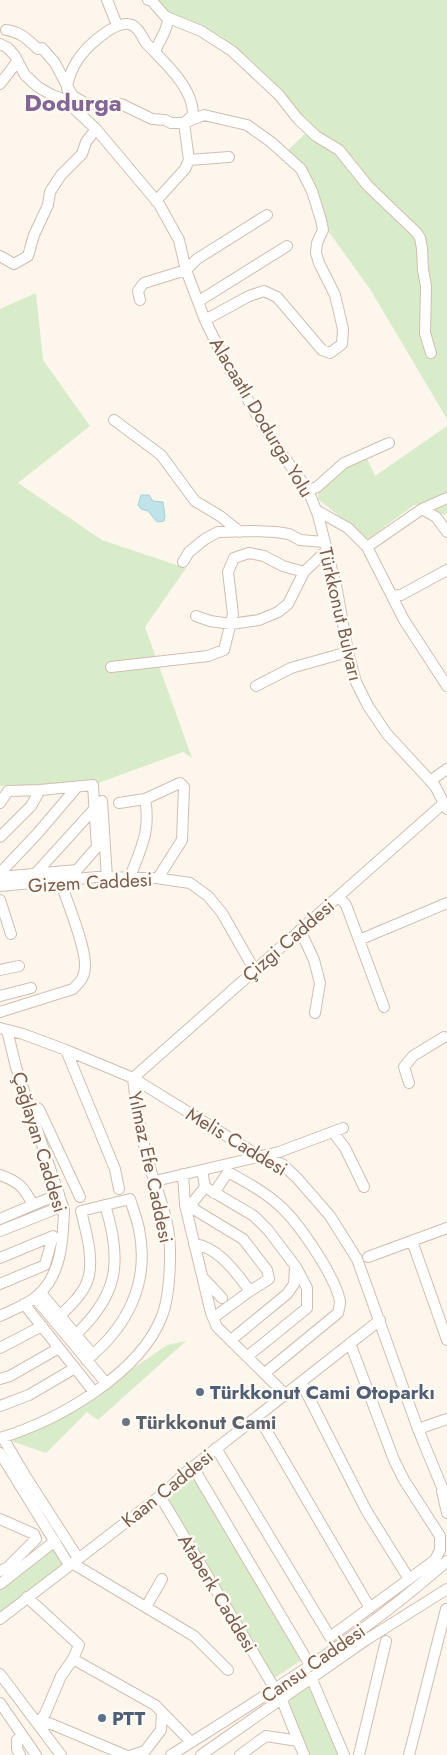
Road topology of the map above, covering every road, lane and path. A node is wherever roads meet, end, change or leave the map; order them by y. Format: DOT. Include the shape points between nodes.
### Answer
graph roads {
  1 [pos="107,0"];
  2 [pos="150,0"];
  3 [pos="169,18"];
  4 [pos="117,25"];
  5 [pos="3,27"];
  6 [pos="1,44"];
  7 [pos="155,51"];
  8 [pos="17,62"];
  9 [pos="0,84"];
  10 [pos="67,86"];
  11 [pos="65,100"];
  12 [pos="184,123"];
  13 [pos="96,129"];
  14 [pos="229,157"];
  15 [pos="189,160"];
  16 [pos="156,201"];
  17 [pos="266,216"];
  18 [pos="287,246"];
  19 [pos="0,256"];
  20 [pos="186,270"];
  21 [pos="140,300"];
  22 [pos="199,301"];
  23 [pos="205,320"];
  24 [pos="431,353"];
  25 [pos="114,420"];
  26 [pos="389,443"];
  27 [pos="308,490"];
  28 [pos="447,498"];
  29 [pos="422,509"];
  30 [pos="316,510"];
  31 [pos="240,532"];
  32 [pos="447,532"];
  33 [pos="325,547"];
  34 [pos="367,547"];
  35 [pos="183,562"];
  36 [pos="447,570"];
  37 [pos="304,572"];
  38 [pos="392,596"];
  39 [pos="196,616"];
  40 [pos="231,624"];
  41 [pos="348,652"];
  42 [pos="447,664"];
  43 [pos="111,667"];
  44 [pos="438,671"];
  45 [pos="256,686"];
  46 [pos="447,686"];
  47 [pos="447,769"];
  48 [pos="430,781"];
  49 [pos="77,787"];
  50 [pos="4,790"];
  51 [pos="40,790"];
  52 [pos="145,799"];
  53 [pos="0,803"];
  54 [pos="119,803"];
  55 [pos="99,805"];
  56 [pos="445,806"];
  57 [pos="0,837"];
  58 [pos="36,874"];
  59 [pos="0,875"];
  60 [pos="106,878"];
  61 [pos="130,878"];
  62 [pos="158,878"];
  63 [pos="60,881"];
  64 [pos="0,886"];
  65 [pos="339,897"];
  66 [pos="0,900"];
  67 [pos="447,903"];
  68 [pos="300,930"];
  69 [pos="11,934"];
  70 [pos="359,940"];
  71 [pos="19,966"];
  72 [pos="254,969"];
  73 [pos="0,970"];
  74 [pos="31,988"];
  75 [pos="0,996"];
  76 [pos="384,1007"];
  77 [pos="0,1012"];
  78 [pos="315,1012"];
  79 [pos="4,1029"];
  80 [pos="446,1038"];
  81 [pos="66,1050"];
  82 [pos="133,1078"];
  83 [pos="409,1084"];
  84 [pos="30,1106"];
  85 [pos="259,1156"];
  86 [pos="183,1174"];
  87 [pos="0,1175"];
  88 [pos="155,1182"];
  89 [pos="206,1182"];
  90 [pos="364,1187"];
  91 [pos="119,1189"];
  92 [pos="60,1194"];
  93 [pos="80,1197"];
  94 [pos="33,1205"];
  95 [pos="105,1205"];
  96 [pos="63,1206"];
  97 [pos="0,1219"];
  98 [pos="447,1228"];
  99 [pos="0,1232"];
  100 [pos="412,1241"];
  101 [pos="194,1244"];
  102 [pos="368,1257"];
  103 [pos="0,1258"];
  104 [pos="296,1267"];
  105 [pos="203,1278"];
  106 [pos="0,1284"];
  107 [pos="250,1291"];
  108 [pos="38,1295"];
  109 [pos="222,1298"];
  110 [pos="24,1304"];
  111 [pos="0,1316"];
  112 [pos="57,1318"];
  113 [pos="213,1318"];
  114 [pos="380,1320"];
  115 [pos="42,1326"];
  116 [pos="73,1338"];
  117 [pos="230,1340"];
  118 [pos="447,1340"];
  119 [pos="350,1343"];
  120 [pos="0,1348"];
  121 [pos="59,1348"];
  122 [pos="248,1356"];
  123 [pos="90,1357"];
  124 [pos="74,1368"];
  125 [pos="265,1373"];
  126 [pos="0,1379"];
  127 [pos="301,1382"];
  128 [pos="106,1383"];
  129 [pos="94,1392"];
  130 [pos="285,1394"];
  131 [pos="0,1406"];
  132 [pos="258,1416"];
  133 [pos="447,1419"];
  134 [pos="418,1429"];
  135 [pos="1,1438"];
  136 [pos="216,1448"];
  137 [pos="0,1453"];
  138 [pos="193,1467"];
  139 [pos="441,1485"];
  140 [pos="160,1496"];
  141 [pos="447,1496"];
  142 [pos="447,1513"];
  143 [pos="0,1519"];
  144 [pos="55,1541"];
  145 [pos="447,1561"];
  146 [pos="73,1562"];
  147 [pos="0,1571"];
  148 [pos="162,1579"];
  149 [pos="409,1579"];
  150 [pos="0,1584"];
  151 [pos="447,1589"];
  152 [pos="28,1597"];
  153 [pos="146,1607"];
  154 [pos="370,1608"];
  155 [pos="446,1609"];
  156 [pos="0,1619"];
  157 [pos="386,1641"];
  158 [pos="74,1659"];
  159 [pos="310,1665"];
  160 [pos="228,1670"];
  161 [pos="0,1674"];
  162 [pos="311,1677"];
  163 [pos="278,1694"];
  164 [pos="0,1703"];
  165 [pos="162,1712"];
  166 [pos="39,1725"];
  167 [pos="22,1736"];
  168 [pos="298,1741"];
  169 [pos="192,1742"];
  170 [pos="20,1755"];
  171 [pos="36,1755"];
  172 [pos="61,1755"];
  173 [pos="125,1755"];
  174 [pos="132,1755"];
  175 [pos="171,1755"];
  176 [pos="201,1755"];
  177 [pos="240,1755"];
  178 [pos="304,1755"];
  179 [pos="344,1755"];
  180 [pos="359,1755"];
  181 [pos="409,1755"];
  1 -- 4 [label="street"];
  2 -- 3 [label="street"];
  3 -- 7 [label="street"];
  3 -- 24 [label="street" via="201,31 232,51 316,136 339,150 368,186 417,233 426,286 425,333"];
  4 -- 7 [label="street" via="134,26"];
  4 -- 10 [label="street" via="78,59"];
  5 -- 6 [label="street" via="5,38"];
  5 -- 10 [label="street" via="20,33 38,49 42,48 55,63"];
  6 -- 8 [label="street, Alacaatlı Dodurga Yolu"];
  7 -- 12 [label="street" via="176,73 193,106 193,115"];
  8 -- 9 [label="street"];
  8 -- 11 [label="street, Alacaatlı Dodurga Yolu" via="38,87"];
  10 -- 11 [label="street"];
  10 -- 12 [label="street" via="85,103 121,104 152,119"];
  11 -- 13 [label="street, Alacaatlı Dodurga Yolu"];
  12 -- 15 [label="street"];
  12 -- 23 [label="street" via="204,115 247,126 272,142 301,169 321,220 323,230 316,253 335,295 343,329 342,344 330,353 322,350 277,297 264,291"];
  13 -- 16 [label="street, Alacaatlı Dodurga Yolu"];
  13 -- 19 [label="street" via="82,154 61,175 50,192 28,256 14,264"];
  14 -- 15 [label="street"];
  15 -- 16 [label="street" via="185,169"];
  16 -- 20 [label="street, Alacaatlı Dodurga Yolu" via="179,240"];
  17 -- 20 [label="street" via="197,259"];
  18 -- 22 [label="street"];
  20 -- 21 [label="street" via="144,283 138,291"];
  20 -- 22 [label="street, Alacaatlı Dodurga Yolu"];
  22 -- 23 [label="street, Alacaatlı Dodurga Yolu"];
  23 -- 27 [label="street, Alacaatlı Dodurga Yolu" via="228,367 274,443"];
  25 -- 31 [label="street" via="161,455 195,501"];
  26 -- 27 [label="street" via="344,463 317,487"];
  27 -- 30 [label="street, Alacaatlı Dodurga Yolu"];
  28 -- 29 [label="street"];
  29 -- 32 [label="street" via="436,518"];
  29 -- 34 [label="street"];
  30 -- 33 [label="street, Türkkonut Bulvarı"];
  30 -- 34 [label="street" via="348,528"];
  31 -- 33 [label="street" via="289,534"];
  31 -- 35 [label="street" via="218,532 189,552"];
  33 -- 37 [label="street"];
  33 -- 41 [label="street, Türkkonut Bulvarı" via="337,590"];
  34 -- 38 [label="street"];
  36 -- 38 [label="street" via="401,595"];
  37 -- 40 [label="street" via="288,604 278,612 259,620"];
  37 -- 40 [label="street" via="282,566 264,556 249,554 234,558 228,572"];
  38 -- 44 [label="street"];
  39 -- 40 [label="street"];
  40 -- 43 [label="street" via="224,650 208,656"];
  41 -- 45 [label="street" via="291,668"];
  41 -- 48 [label="street, Türkkonut Bulvarı" via="356,682 368,706 387,734"];
  42 -- 44 [label="street"];
  44 -- 46 [label="street"];
  47 -- 48 [label="street"];
  48 -- 56 [label="street, Türkkonut Bulvarı"];
  49 -- 51 [label="street"];
  49 -- 55 [label="street" via="93,785"];
  49 -- 59 [label="street"];
  50 -- 51 [label="street"];
  50 -- 53 [label="street"];
  51 -- 57 [label="street" via="31,806"];
  52 -- 54 [label="street"];
  52 -- 61 [label="street" via="148,815 146,832"];
  52 -- 62 [label="street" via="180,783 184,787 182,840"];
  55 -- 58 [label="street"];
  55 -- 58 [label="street" via="97,847 77,870"];
  55 -- 60 [label="street"];
  56 -- 65 [label="street, Çizgi Caddesi"];
  58 -- 59 [label="street"];
  60 -- 61 [label="street, Gizem Caddesi"];
  60 -- 63 [label="street, Gizem Caddesi"];
  61 -- 62 [label="street, Gizem Caddesi"];
  62 -- 72 [label="street, Gizem Caddesi" via="190,883 208,896 222,913"];
  63 -- 64 [label="street, Gizem Caddesi"];
  63 -- 77 [label="street" via="83,950 85,966 82,980 73,989"];
  65 -- 68 [label="street, Çizgi Caddesi"];
  65 -- 70 [label="street" via="346,906"];
  66 -- 69 [label="street"];
  67 -- 70 [label="street"];
  68 -- 72 [label="street, Çizgi Caddesi"];
  68 -- 78 [label="street" via="314,960 320,983"];
  70 -- 76 [label="street"];
  71 -- 73 [label="street"];
  72 -- 82 [label="street, Çizgi Caddesi"];
  74 -- 75 [label="street"];
  79 -- 81 [label="street, Melis Caddesi"];
  79 -- 84 [label="street, Çağlayan Caddesi"];
  80 -- 83 [label="street" via="414,1056 404,1067"];
  81 -- 82 [label="street, Melis Caddesi"];
  81 -- 91 [label="street" via="115,1169"];
  82 -- 85 [label="street, Melis Caddesi"];
  82 -- 88 [label="street, Yılmaz Efe Caddesi" via="135,1100"];
  84 -- 92 [label="street, Çağlayan Caddesi"];
  84 -- 93 [label="street" via="40,1109"];
  85 -- 89 [label="street"];
  85 -- 90 [label="street" via="280,1152 338,1130"];
  85 -- 114 [label="street, Melis Caddesi" via="282,1164 330,1216 357,1259"];
  86 -- 88 [label="street"];
  86 -- 89 [label="street"];
  86 -- 101 [label="street" via="185,1205"];
  87 -- 94 [label="street" via="15,1180"];
  88 -- 128 [label="street, Yılmaz Efe Caddesi" via="169,1230 168,1286 162,1315 148,1342 128,1366"];
  89 -- 104 [label="street" via="254,1216"];
  89 -- 107 [label="street" via="192,1208 243,1239 267,1270 269,1279"];
  89 -- 125 [label="street" via="228,1172 282,1207 320,1259 340,1303 338,1312"];
  92 -- 94 [label="street"];
  92 -- 96 [label="street, Çağlayan Caddesi"];
  94 -- 97 [label="street"];
  95 -- 112 [label="street" via="81,1211 88,1239 88,1281"];
  95 -- 116 [label="street" via="113,1230 116,1256 113,1281 103,1304"];
  95 -- 123 [label="street" via="130,1199 139,1229 142,1259 130,1310 102,1348"];
  96 -- 99 [label="street"];
  96 -- 108 [label="street, Çağlayan Caddesi" via="60,1257 50,1283"];
  98 -- 100 [label="street"];
  100 -- 102 [label="street"];
  100 -- 118 [label="street"];
  101 -- 105 [label="street"];
  101 -- 107 [label="street" via="203,1245 223,1258"];
  103 -- 106 [label="street" via="53,1236 45,1265"];
  104 -- 117 [label="street" via="294,1284 286,1294"];
  104 -- 122 [label="street" via="307,1288 307,1308"];
  105 -- 109 [label="street"];
  105 -- 113 [label="street"];
  107 -- 113 [label="street"];
  108 -- 110 [label="street, Çağlayan Caddesi"];
  108 -- 112 [label="street"];
  110 -- 111 [label="street, Çağlayan Caddesi"];
  110 -- 115 [label="street"];
  112 -- 116 [label="street"];
  113 -- 117 [label="street"];
  114 -- 119 [label="street, Kaan Caddesi"];
  114 -- 134 [label="street, Melis Caddesi"];
  115 -- 120 [label="street"];
  115 -- 121 [label="street"];
  116 -- 123 [label="street"];
  117 -- 122 [label="street"];
  119 -- 127 [label="street, Kaan Caddesi"];
  119 -- 149 [label="street" via="394,1460 440,1536 440,1550 435,1560"];
  121 -- 124 [label="street"];
  121 -- 126 [label="street"];
  122 -- 125 [label="street"];
  123 -- 128 [label="street"];
  124 -- 129 [label="street"];
  124 -- 131 [label="street" via="29,1395"];
  125 -- 130 [label="street"];
  127 -- 130 [label="street, Kaan Caddesi"];
  127 -- 149 [label="street" via="366,1510"];
  128 -- 129 [label="street, Yılmaz Efe Caddesi"];
  129 -- 135 [label="street, Yılmaz Efe Caddesi" via="40,1424"];
  130 -- 132 [label="street, Kaan Caddesi"];
  132 -- 136 [label="street, Kaan Caddesi"];
  132 -- 154 [label="street"];
  133 -- 134 [label="street"];
  134 -- 139 [label="street, Melis Caddesi"];
  135 -- 146 [label="street"];
  136 -- 138 [label="street, Kaan Caddesi"];
  136 -- 154 [label="street" via="330,1637"];
  137 -- 144 [label="street"];
  138 -- 140 [label="street, Kaan Caddesi"];
  138 -- 159 [label="street"];
  139 -- 141 [label="street, Melis Caddesi"];
  139 -- 142 [label="street, Melis Caddesi"];
  140 -- 146 [label="street, Kaan Caddesi"];
  140 -- 163 [label="street, Ataberk Caddesi"];
  143 -- 147 [label="street" via="34,1534 36,1539"];
  144 -- 146 [label="street"];
  144 -- 150 [label="street"];
  145 -- 159 [label="street, Cansu Caddesi" via="367,1625"];
  146 -- 152 [label="street, Kaan Caddesi"];
  146 -- 153 [label="street"];
  148 -- 153 [label="street"];
  149 -- 154 [label="street"];
  151 -- 162 [label="street, Cansu Caddesi"];
  152 -- 156 [label="street, Kaan Caddesi"];
  152 -- 158 [label="street" via="79,1645"];
  153 -- 160 [label="street" via="194,1636"];
  155 -- 181 [label="street"];
  157 -- 180 [label="street"];
  158 -- 165 [label="street"];
  158 -- 166 [label="street" via="61,1676"];
  159 -- 163 [label="street, Cansu Caddesi"];
  161 -- 166 [label="street"];
  162 -- 163 [label="street, Cansu Caddesi"];
  162 -- 179 [label="street"];
  163 -- 168 [label="street, Ataberk Caddesi"];
  163 -- 169 [label="street, Cansu Caddesi"];
  163 -- 176 [label="street, Cansu Caddesi"];
  164 -- 167 [label="street"];
  165 -- 169 [label="street"];
  165 -- 174 [label="street" via="161,1730 145,1751"];
  166 -- 172 [label="street"];
  166 -- 173 [label="street" via="50,1723"];
  167 -- 170 [label="street" via="17,1740"];
  167 -- 171 [label="street"];
  168 -- 177 [label="street" via="266,1736"];
  168 -- 178 [label="street, Ataberk Caddesi"];
  169 -- 175 [label="street, Cansu Caddesi"];
}
